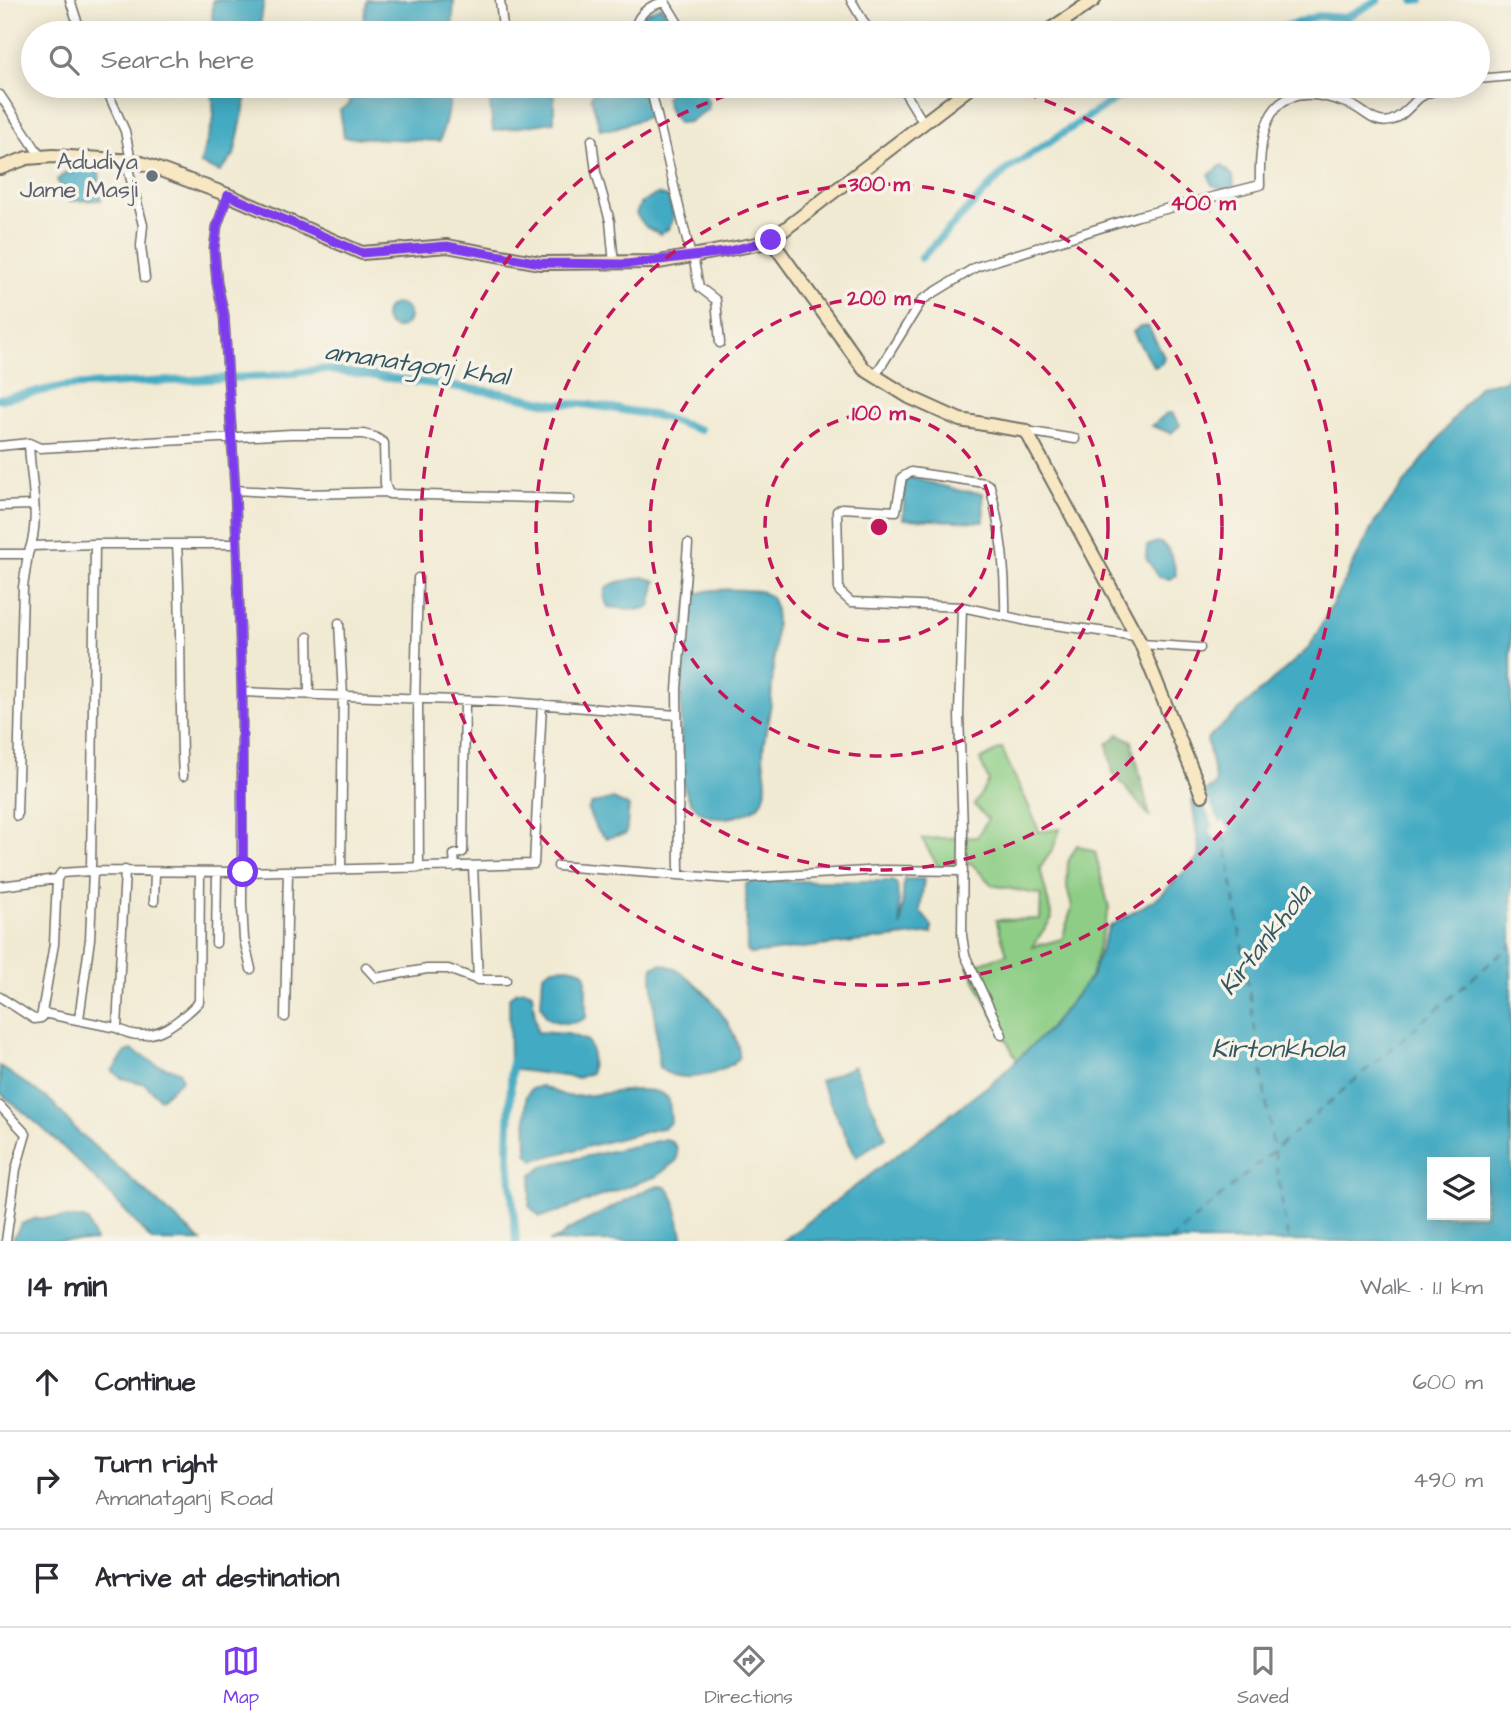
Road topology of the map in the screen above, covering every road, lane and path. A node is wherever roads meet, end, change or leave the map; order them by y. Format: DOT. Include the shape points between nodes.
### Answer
graph roads {
  1 [pos="70,0"];
  2 [pos="500,0"];
  3 [pos="851,0"];
  4 [pos="1094,0"];
  5 [pos="664,1"];
  6 [pos="77,21"];
  7 [pos="502,21"];
  8 [pos="636,21"];
  9 [pos="676,21"];
  10 [pos="863,21"];
  11 [pos="1063,21"];
  12 [pos="1511,76"];
  13 [pos="1490,78"];
  14 [pos="0,95"];
  15 [pos="110,98"];
  16 [pos="653,98"];
  17 [pos="908,98"];
  18 [pos="956,98"];
  19 [pos="1286,98"];
  20 [pos="1327,98"];
  21 [pos="1419,98"];
  22 [pos="923,122"];
  23 [pos="592,140"];
  24 [pos="41,157"];
  25 [pos="128,161"];
  26 [pos="0,169"];
  27 [pos="228,195"];
  28 [pos="771,240"];
  29 [pos="692,256"];
  30 [pos="614,264"];
  31 [pos="145,278"];
  32 [pos="720,343"];
  33 [pos="875,376"];
  34 [pos="1026,431"];
  35 [pos="230,439"];
  36 [pos="1074,439"];
  37 [pos="29,443"];
  38 [pos="0,446"];
  39 [pos="235,490"];
  40 [pos="387,492"];
  41 [pos="570,499"];
  42 [pos="34,505"];
  43 [pos="0,506"];
  44 [pos="95,544"];
  45 [pos="237,544"];
  46 [pos="688,544"];
  47 [pos="177,545"];
  48 [pos="30,550"];
  49 [pos="0,554"];
  50 [pos="418,578"];
  51 [pos="962,607"];
  52 [pos="1005,615"];
  53 [pos="339,623"];
  54 [pos="308,637"];
  55 [pos="1139,640"];
  56 [pos="1200,648"];
  57 [pos="242,692"];
  58 [pos="309,694"];
  59 [pos="343,696"];
  60 [pos="416,699"];
  61 [pos="465,702"];
  62 [pos="542,704"];
  63 [pos="677,715"];
  64 [pos="183,776"];
  65 [pos="1202,794"];
  66 [pos="17,816"];
  67 [pos="558,866"];
  68 [pos="454,867"];
  69 [pos="473,867"];
  70 [pos="419,868"];
  71 [pos="125,870"];
  72 [pos="341,870"];
  73 [pos="92,871"];
  74 [pos="288,871"];
  75 [pos="963,871"];
  76 [pos="155,872"];
  77 [pos="200,872"];
  78 [pos="217,872"];
  79 [pos="243,872"];
  80 [pos="679,873"];
  81 [pos="57,879"];
  82 [pos="0,886"];
  83 [pos="154,901"];
  84 [pos="216,943"];
  85 [pos="366,967"];
  86 [pos="251,969"];
  87 [pos="478,980"];
  88 [pos="506,980"];
  89 [pos="0,997"];
  90 [pos="43,1013"];
  91 [pos="285,1017"];
  92 [pos="79,1019"];
  93 [pos="117,1028"];
  94 [pos="1002,1035"];
  95 [pos="0,1105"];
  96 [pos="6,1241"];
  1 -- 6 [label="street"];
  2 -- 7 [label="street"];
  3 -- 10 [label="street"];
  4 -- 11 [label="main road"];
  5 -- 8 [label="street"];
  5 -- 9 [label="street"];
  12 -- 13 [label="street"];
  14 -- 24 [label="street"];
  15 -- 25 [label="street" via="125,131"];
  16 -- 29 [label="street"];
  17 -- 22 [label="street"];
  18 -- 22 [label="main road"];
  19 -- 33 [label="street" via="1271,113 1261,140 1261,185 1138,216 976,267 922,300"];
  20 -- 21 [label="street" via="1354,105 1373,119 1390,121"];
  22 -- 28 [label="main road"];
  23 -- 30 [label="street" via="610,221"];
  24 -- 25 [label="main road"];
  24 -- 26 [label="main road"];
  25 -- 27 [label="main road"];
  25 -- 31 [label="street" via="143,225"];
  27 -- 30 [label="main road" via="362,253 447,246 540,263"];
  27 -- 35 [label="street" via="214,249 228,361"];
  28 -- 29 [label="main road"];
  28 -- 33 [label="main road" via="855,360"];
  29 -- 30 [label="main road"];
  29 -- 32 [label="street" via="699,287 716,300"];
  33 -- 34 [label="main road" via="960,420"];
  34 -- 36 [label="street"];
  34 -- 55 [label="main road"];
  35 -- 37 [label="street" via="40,448"];
  35 -- 39 [label="street"];
  35 -- 40 [label="street" via="375,437 384,443"];
  37 -- 38 [label="street"];
  37 -- 42 [label="street"];
  39 -- 40 [label="street"];
  39 -- 45 [label="street"];
  40 -- 41 [label="street"];
  42 -- 43 [label="street"];
  42 -- 48 [label="street"];
  44 -- 47 [label="street"];
  44 -- 48 [label="street"];
  44 -- 73 [label="street"];
  45 -- 47 [label="street"];
  45 -- 57 [label="street"];
  46 -- 63 [label="street"];
  47 -- 64 [label="street"];
  48 -- 49 [label="street"];
  48 -- 66 [label="street" via="23,587"];
  50 -- 60 [label="street"];
  51 -- 52 [label="street"];
  51 -- 52 [label="street" via="843,598 839,591 838,512 842,508 896,511 902,477 911,472 990,486 1003,549"];
  51 -- 75 [label="street"];
  52 -- 55 [label="street"];
  53 -- 59 [label="street"];
  54 -- 58 [label="street"];
  55 -- 56 [label="street"];
  55 -- 65 [label="main road"];
  57 -- 58 [label="street"];
  57 -- 79 [label="street"];
  58 -- 59 [label="street"];
  59 -- 60 [label="street"];
  59 -- 72 [label="street"];
  60 -- 61 [label="street"];
  60 -- 70 [label="street"];
  61 -- 62 [label="street"];
  61 -- 68 [label="street" via="463,852 454,856"];
  62 -- 63 [label="street"];
  62 -- 69 [label="street" via="534,864"];
  63 -- 80 [label="street"];
  67 -- 80 [label="street"];
  68 -- 69 [label="street"];
  68 -- 70 [label="street"];
  69 -- 87 [label="street"];
  70 -- 72 [label="street"];
  71 -- 73 [label="street"];
  71 -- 76 [label="street"];
  71 -- 93 [label="street"];
  72 -- 74 [label="street"];
  73 -- 81 [label="street" via="61,873"];
  73 -- 92 [label="street" via="90,939"];
  74 -- 79 [label="street"];
  74 -- 91 [label="street"];
  75 -- 80 [label="street" via="883,870 731,879"];
  75 -- 94 [label="street" via="965,955"];
  76 -- 77 [label="street"];
  76 -- 83 [label="street"];
  77 -- 78 [label="street"];
  77 -- 93 [label="street" via="199,1002 178,1024 155,1034"];
  78 -- 79 [label="street"];
  78 -- 84 [label="street"];
  79 -- 86 [label="street" via="244,939"];
  81 -- 82 [label="street"];
  81 -- 90 [label="street" via="54,944"];
  85 -- 87 [label="street" via="376,978 427,969"];
  87 -- 88 [label="street"];
  89 -- 90 [label="street" via="34,1019"];
  90 -- 92 [label="street"];
  92 -- 93 [label="street"];
  95 -- 96 [label="street" via="26,1134"];
}
